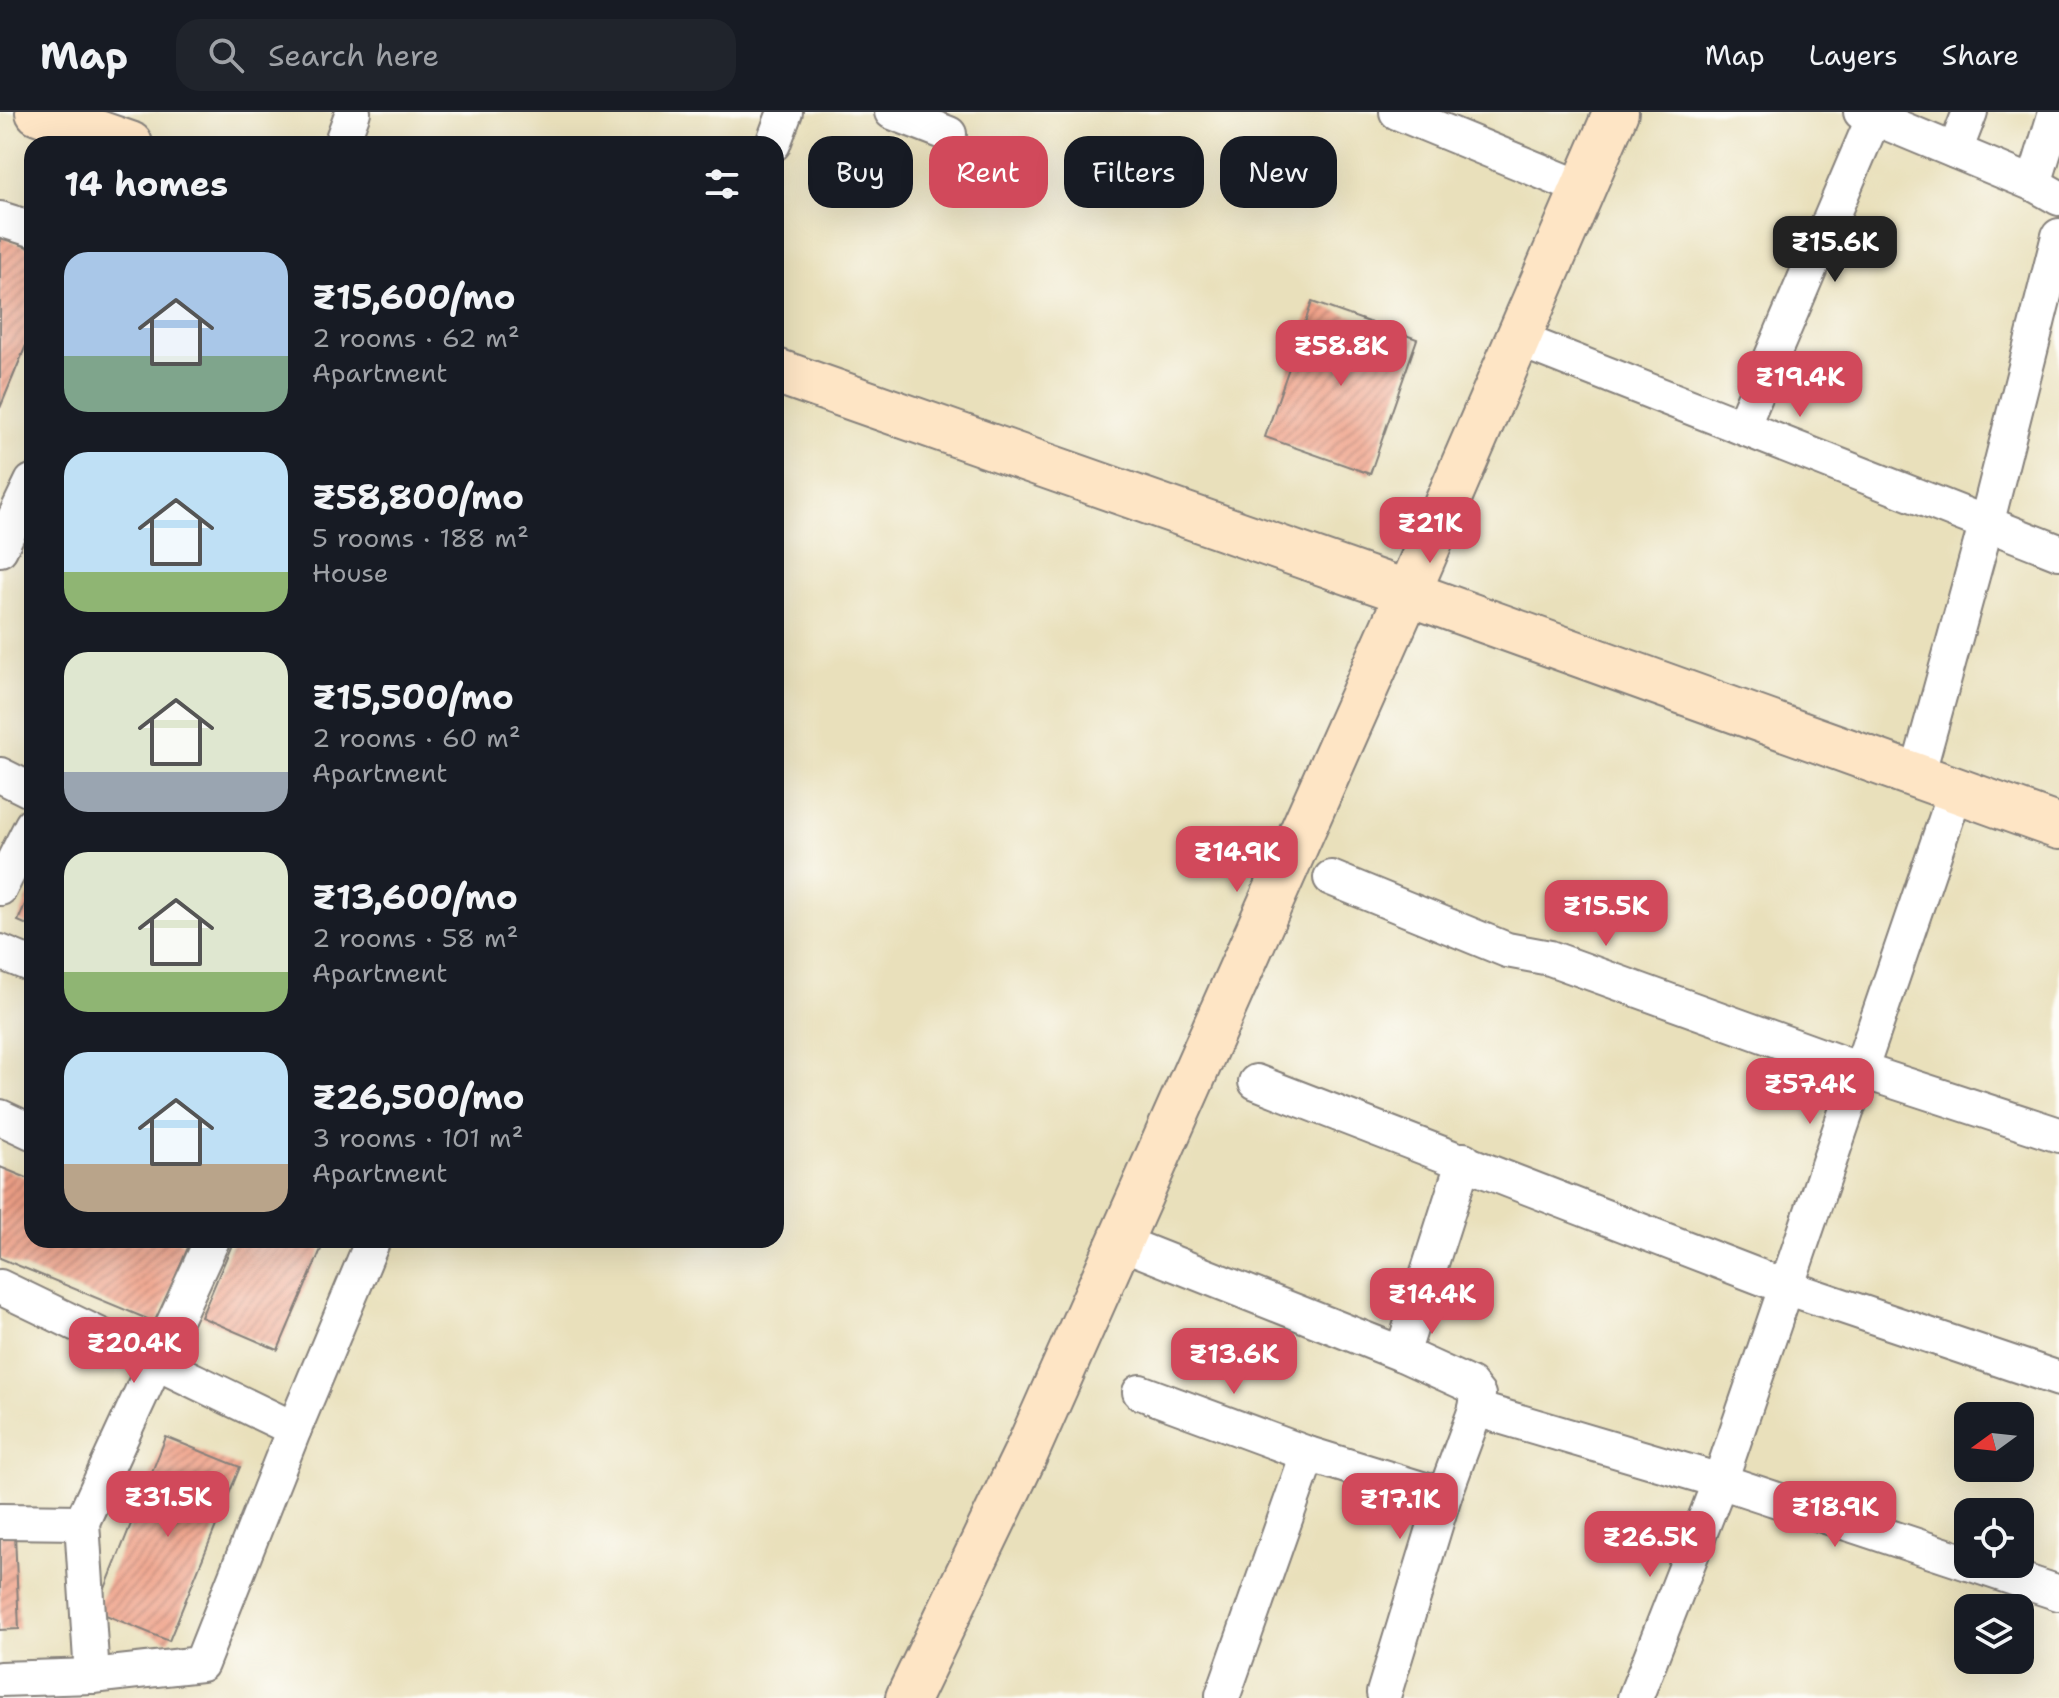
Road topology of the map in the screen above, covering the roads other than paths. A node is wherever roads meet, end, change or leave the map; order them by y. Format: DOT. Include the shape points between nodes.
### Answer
graph roads {
  1 [pos="38,112"];
  2 [pos="353,112"];
  3 [pos="785,112"];
  4 [pos="892,112"];
  5 [pos="1397,112"];
  6 [pos="1616,112"];
  7 [pos="1970,112"];
  8 [pos="2056,112"];
  9 [pos="1868,115"];
  10 [pos="949,134"];
  11 [pos="107,136"];
  12 [pos="344,136"];
  13 [pos="776,136"];
  14 [pos="1955,151"];
  15 [pos="1584,189"];
  16 [pos="2046,191"];
  17 [pos="0,219"];
  18 [pos="24,226"];
  19 [pos="2059,236"];
  20 [pos="1520,340"];
  21 [pos="784,374"];
  22 [pos="1742,427"];
  23 [pos="24,499"];
  24 [pos="1986,525"];
  25 [pos="0,549"];
  26 [pos="2059,552"];
  27 [pos="1408,593"];
  28 [pos="0,775"];
  29 [pos="1936,783"];
  30 [pos="24,787"];
  31 [pos="2059,827"];
  32 [pos="24,841"];
  33 [pos="1331,878"];
  34 [pos="0,888"];
  35 [pos="0,952"];
  36 [pos="24,962"];
  37 [pos="1860,1070"];
  38 [pos="1256,1082"];
  39 [pos="0,1117"];
  40 [pos="24,1128"];
  41 [pos="2059,1135"];
  42 [pos="1464,1160"];
  43 [pos="1120,1242"];
  44 [pos="208,1248"];
  45 [pos="370,1248"];
  46 [pos="0,1287"];
  47 [pos="1786,1287"];
  48 [pos="1402,1354"];
  49 [pos="155,1362"];
  50 [pos="2059,1379"];
  51 [pos="1140,1392"];
  52 [pos="1476,1409"];
  53 [pos="294,1429"];
  54 [pos="1308,1454"];
  55 [pos="1720,1481"];
  56 [pos="1444,1496"];
  57 [pos="0,1521"];
  58 [pos="82,1522"];
  59 [pos="1954,1558"];
  60 [pos="2014,1578"];
  61 [pos="2059,1593"];
  62 [pos="92,1676"];
  63 [pos="0,1679"];
  64 [pos="1384,1693"];
  65 [pos="1223,1695"];
  66 [pos="908,1698"];
  67 [pos="1635,1698"];
  1 -- 11 [label="street"];
  2 -- 12 [label="street"];
  3 -- 13 [label="street"];
  4 -- 10 [label="street"];
  5 -- 15 [label="street"];
  6 -- 15 [label="street"];
  7 -- 14 [label="street"];
  8 -- 16 [label="street"];
  9 -- 14 [label="street"];
  9 -- 22 [label="street"];
  14 -- 16 [label="street"];
  15 -- 20 [label="street"];
  17 -- 18 [label="street"];
  19 -- 24 [label="street"];
  20 -- 22 [label="street"];
  20 -- 27 [label="street"];
  21 -- 27 [label="street"];
  22 -- 24 [label="street"];
  23 -- 25 [label="street"];
  24 -- 26 [label="street"];
  24 -- 29 [label="street"];
  27 -- 29 [label="street"];
  27 -- 43 [label="street"];
  28 -- 30 [label="street"];
  29 -- 31 [label="street"];
  29 -- 37 [label="street"];
  32 -- 34 [label="street"];
  33 -- 37 [label="street" via="1507,950 1550,958"];
  35 -- 36 [label="street"];
  37 -- 41 [label="street"];
  37 -- 47 [label="street"];
  38 -- 42 [label="street"];
  39 -- 40 [label="street"];
  42 -- 47 [label="street"];
  42 -- 48 [label="street"];
  43 -- 48 [label="street"];
  43 -- 66 [label="street"];
  44 -- 49 [label="street"];
  45 -- 53 [label="street"];
  46 -- 49 [label="street"];
  47 -- 50 [label="street"];
  47 -- 55 [label="street"];
  48 -- 52 [label="street" via="1470,1385 1478,1395"];
  49 -- 53 [label="street"];
  49 -- 58 [label="street"];
  51 -- 54 [label="street"];
  52 -- 55 [label="street"];
  52 -- 56 [label="street"];
  53 -- 62 [label="street" via="201,1664"];
  54 -- 56 [label="street"];
  54 -- 65 [label="street"];
  55 -- 59 [label="street"];
  55 -- 67 [label="street"];
  56 -- 64 [label="street"];
  57 -- 58 [label="street"];
  58 -- 62 [label="street"];
  60 -- 61 [label="street"];
  62 -- 63 [label="street"];
}
